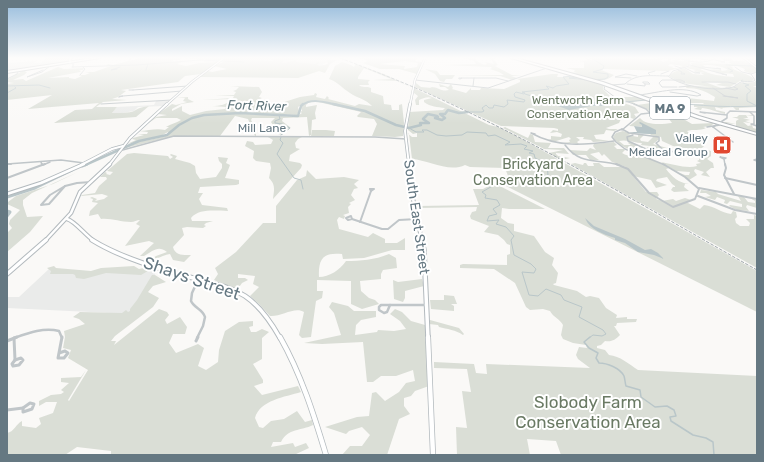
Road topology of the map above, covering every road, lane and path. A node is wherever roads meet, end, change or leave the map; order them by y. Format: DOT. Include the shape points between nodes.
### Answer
graph roads {
  1 [pos="197,80"];
  2 [pos="415,80"];
  3 [pos="475,80"];
  4 [pos="503,80"];
  5 [pos="513,80"];
  6 [pos="589,80"];
  7 [pos="631,80"];
  8 [pos="672,80"];
  9 [pos="756,80"];
  10 [pos="509,81"];
  11 [pos="679,82"];
  12 [pos="706,82"];
  13 [pos="627,84"];
  14 [pos="644,84"];
  15 [pos="736,84"];
  16 [pos="691,85"];
  17 [pos="188,86"];
  18 [pos="473,86"];
  19 [pos="608,86"];
  20 [pos="711,87"];
  21 [pos="733,87"];
  22 [pos="722,88"];
  23 [pos="725,88"];
  24 [pos="730,88"];
  25 [pos="133,90"];
  26 [pos="182,91"];
  27 [pos="670,92"];
  28 [pos="123,96"];
  29 [pos="640,96"];
  30 [pos="723,96"];
  31 [pos="172,100"];
  32 [pos="101,104"];
  33 [pos="705,112"];
  34 [pos="750,112"];
  35 [pos="757,112"];
  36 [pos="727,115"];
  37 [pos="719,123"];
  38 [pos="757,126"];
  39 [pos="707,127"];
  40 [pos="712,127"];
  41 [pos="622,129"];
  42 [pos="535,134"];
  43 [pos="632,134"];
  44 [pos="757,134"];
  45 [pos="407,139"];
  46 [pos="614,141"];
  47 [pos="733,142"];
  48 [pos="565,145"];
  49 [pos="122,148"];
  50 [pos="663,150"];
  51 [pos="655,153"];
  52 [pos="681,153"];
  53 [pos="650,158"];
  54 [pos="724,159"];
  55 [pos="53,160"];
  56 [pos="41,162"];
  57 [pos="84,163"];
  58 [pos="7,164"];
  59 [pos="42,165"];
  60 [pos="7,178"];
  61 [pos="725,178"];
  62 [pos="91,182"];
  63 [pos="757,185"];
  64 [pos="65,186"];
  65 [pos="699,188"];
  66 [pos="371,191"];
  67 [pos="7,194"];
  68 [pos="734,194"];
  69 [pos="698,196"];
  70 [pos="757,199"];
  71 [pos="757,214"];
  72 [pos="418,218"];
  73 [pos="67,219"];
  74 [pos="352,219"];
  75 [pos="360,222"];
  76 [pos="7,274"];
  77 [pos="199,279"];
  78 [pos="390,305"];
  79 [pos="427,305"];
  80 [pos="14,338"];
  81 [pos="7,341"];
  82 [pos="196,341"];
  83 [pos="59,353"];
  84 [pos="15,360"];
  85 [pos="23,408"];
  86 [pos="7,410"];
  87 [pos="432,454"];
  88 [pos="326,455"];
  1 -- 17 [label="main road"];
  2 -- 18 [label="street"];
  2 -- 45 [label="main road, South East Street" via="406,127"];
  3 -- 18 [label="street"];
  4 -- 10 [label="street"];
  5 -- 10 [label="street"];
  6 -- 19 [label="highway, MA 9"];
  7 -- 13 [label="street"];
  8 -- 11 [label="street"];
  8 -- 11 [label="street" via="685,82"];
  8 -- 16 [label="street" via="662,80 659,83 662,86"];
  9 -- 15 [label="street"];
  10 -- 18 [label="street" via="490,88"];
  11 -- 16 [label="street"];
  12 -- 15 [label="street"];
  13 -- 14 [label="street" via="645,86"];
  13 -- 19 [label="street"];
  15 -- 21 [label="street"];
  16 -- 20 [label="street"];
  17 -- 25 [label="street"];
  17 -- 26 [label="main road"];
  19 -- 29 [label="highway, MA 9"];
  19 -- 41 [label="street" via="604,89 614,98 644,108 650,113 641,114"];
  20 -- 22 [label="street"];
  20 -- 30 [label="street"];
  21 -- 23 [label="street" via="738,89"];
  21 -- 24 [label="street"];
  22 -- 23 [label="street"];
  22 -- 24 [label="street"];
  23 -- 24 [label="street"];
  26 -- 28 [label="street"];
  26 -- 31 [label="main road"];
  27 -- 27 [label="street" via="692,95 701,95 694,91"];
  27 -- 29 [label="street"];
  29 -- 37 [label="highway, MA 9"];
  30 -- 30 [label="street" via="728,97 738,98 733,97"];
  31 -- 32 [label="street"];
  31 -- 49 [label="main road"];
  33 -- 36 [label="street"];
  34 -- 35 [label="street"];
  34 -- 36 [label="street" via="731,111"];
  34 -- 38 [label="street" via="754,115 754,124 751,124"];
  36 -- 37 [label="street" via="727,118"];
  37 -- 40 [label="street" via="720,125"];
  37 -- 44 [label="highway, MA 9"];
  39 -- 40 [label="street"];
  40 -- 47 [label="street"];
  41 -- 43 [label="street"];
  41 -- 46 [label="street" via="612,136"];
  42 -- 48 [label="street" via="550,142"];
  43 -- 50 [label="street" via="658,137 660,139 656,143"];
  43 -- 51 [label="street" via="627,137 628,141"];
  45 -- 49 [label="street, Mill Lane" via="376,136 176,136"];
  45 -- 72 [label="main road, South East Street" via="409,179"];
  46 -- 48 [label="street"];
  46 -- 53 [label="street" via="626,149"];
  48 -- 69 [label="street" via="572,155 579,159 612,162 625,167 647,192 674,207 693,201"];
  49 -- 57 [label="main road" via="116,147"];
  49 -- 62 [label="main road"];
  50 -- 51 [label="street"];
  50 -- 52 [label="street"];
  51 -- 53 [label="street"];
  53 -- 65 [label="street" via="668,166"];
  54 -- 61 [label="street"];
  55 -- 56 [label="street"];
  55 -- 57 [label="street"];
  55 -- 59 [label="street"];
  56 -- 58 [label="street"];
  56 -- 59 [label="street"];
  57 -- 67 [label="main road" via="33,186"];
  59 -- 60 [label="street"];
  61 -- 63 [label="street"];
  61 -- 68 [label="street"];
  62 -- 64 [label="street"];
  62 -- 73 [label="main road" via="79,193"];
  64 -- 64 [label="street" via="49,196 41,205 50,204"];
  65 -- 68 [label="street"];
  65 -- 69 [label="street"];
  66 -- 75 [label="street"];
  68 -- 70 [label="street"];
  69 -- 71 [label="street" via="735,210"];
  72 -- 75 [label="street" via="398,219 392,227 385,229"];
  72 -- 79 [label="main road, South East Street" via="424,250"];
  73 -- 76 [label="main road"];
  73 -- 77 [label="main road, Shays Street" via="73,220 86,235 111,250"];
  74 -- 75 [label="street"];
  77 -- 82 [label="street" via="190,300 203,312 205,318"];
  77 -- 88 [label="main road, Shays Street" via="247,297 272,326 286,348 313,414"];
  78 -- 78 [label="street" via="387,312 379,310 381,305"];
  78 -- 79 [label="street"];
  79 -- 87 [label="main road, South East Street"];
  80 -- 81 [label="street"];
  80 -- 83 [label="street" via="54,330 62,336"];
  80 -- 84 [label="street"];
  85 -- 86 [label="street"];
}
